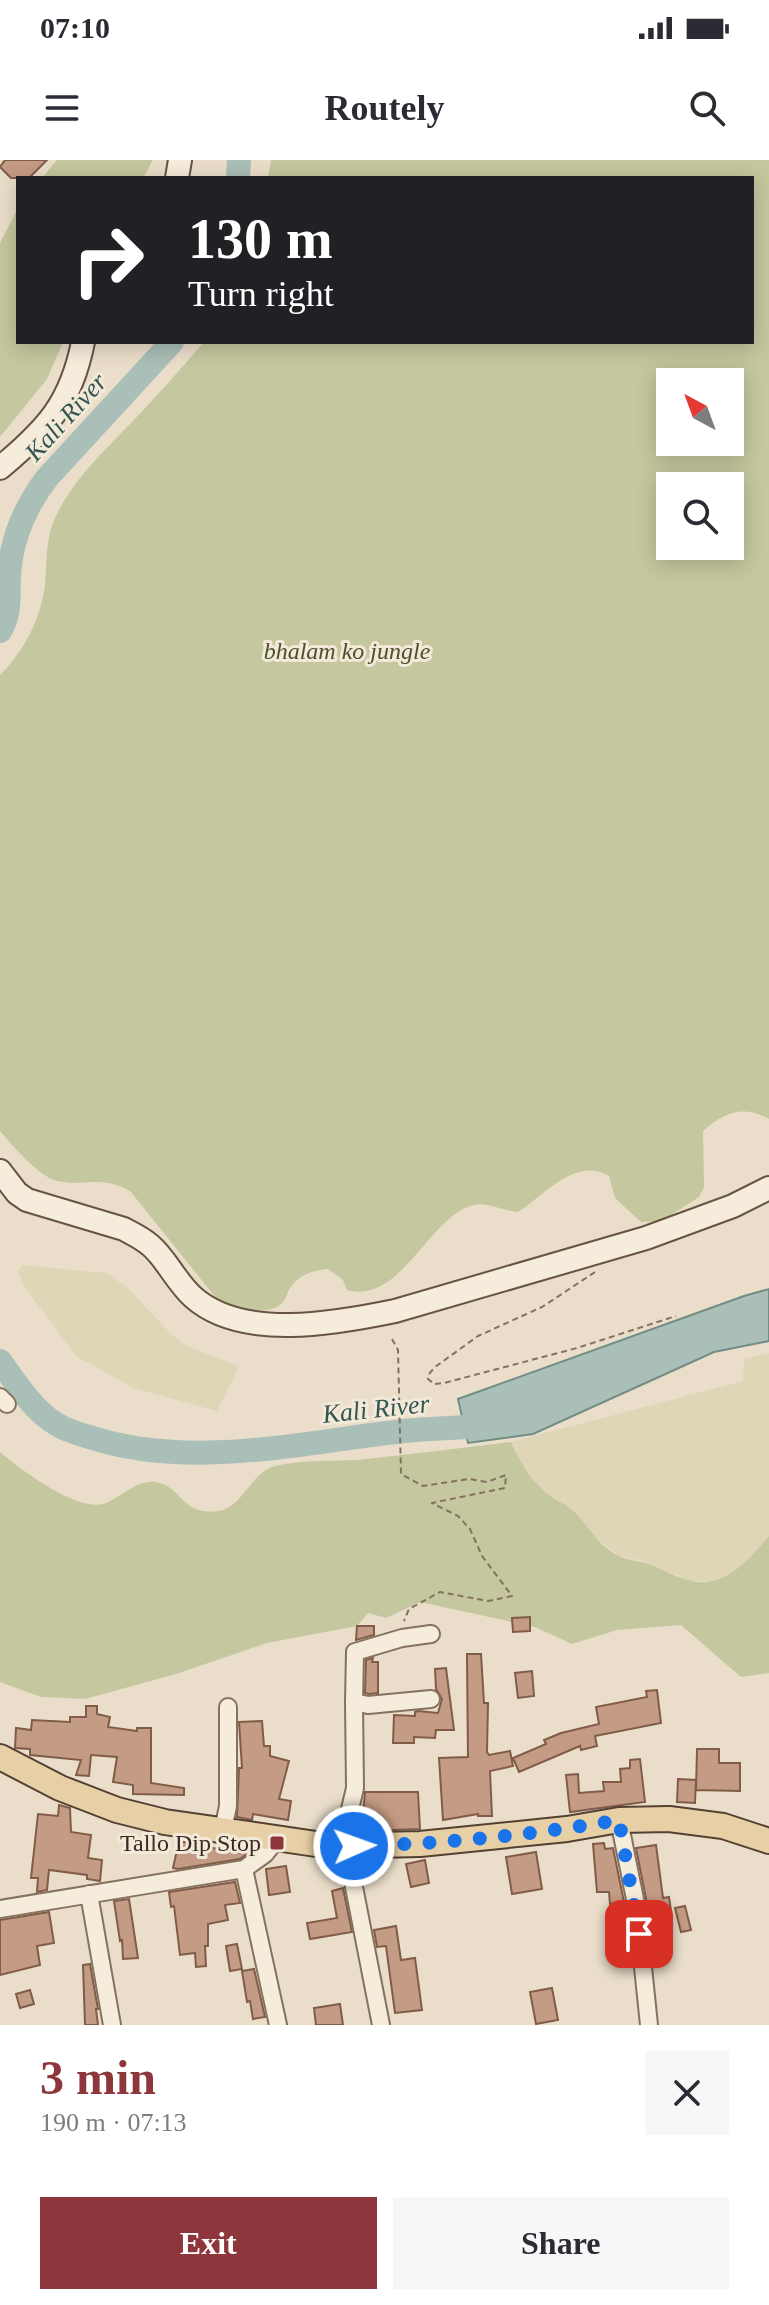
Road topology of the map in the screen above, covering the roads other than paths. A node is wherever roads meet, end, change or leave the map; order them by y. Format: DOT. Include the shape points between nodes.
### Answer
graph roads {
  1 [pos="83,344"];
  2 [pos="0,468"];
  3 [pos="0,1171"];
  4 [pos="769,1188"];
  5 [pos="431,1634"];
  6 [pos="431,1699"];
  7 [pos="354,1702"];
  8 [pos="228,1707"];
  9 [pos="0,1757"];
  10 [pos="619,1820"];
  11 [pos="223,1830"];
  12 [pos="276,1840"];
  13 [pos="769,1841"];
  14 [pos="342,1846"];
  15 [pos="244,1869"];
  16 [pos="89,1894"];
  17 [pos="0,1909"];
  18 [pos="112,2025"];
  19 [pos="278,2025"];
  20 [pos="381,2025"];
  21 [pos="649,2025"];
  1 -- 2 [label="main road" via="74,380 59,409"];
  3 -- 4 [label="main road" via="27,1200 139,1237 194,1298 213,1310 297,1325 395,1311 646,1238"];
  5 -- 7 [label="street" via="355,1652"];
  6 -- 7 [label="street"];
  7 -- 14 [label="street" via="355,1788"];
  8 -- 11 [label="street" via="228,1806"];
  9 -- 11 [label="main road" via="117,1810"];
  10 -- 13 [label="main road" via="723,1826"];
  10 -- 14 [label="main road" via="420,1844"];
  10 -- 21 [label="street" via="637,1909"];
  11 -- 12 [label="main road"];
  12 -- 14 [label="main road"];
  12 -- 15 [label="street"];
  14 -- 20 [label="street"];
  15 -- 16 [label="street"];
  15 -- 19 [label="street"];
  16 -- 17 [label="street"];
  16 -- 18 [label="street"];
}
